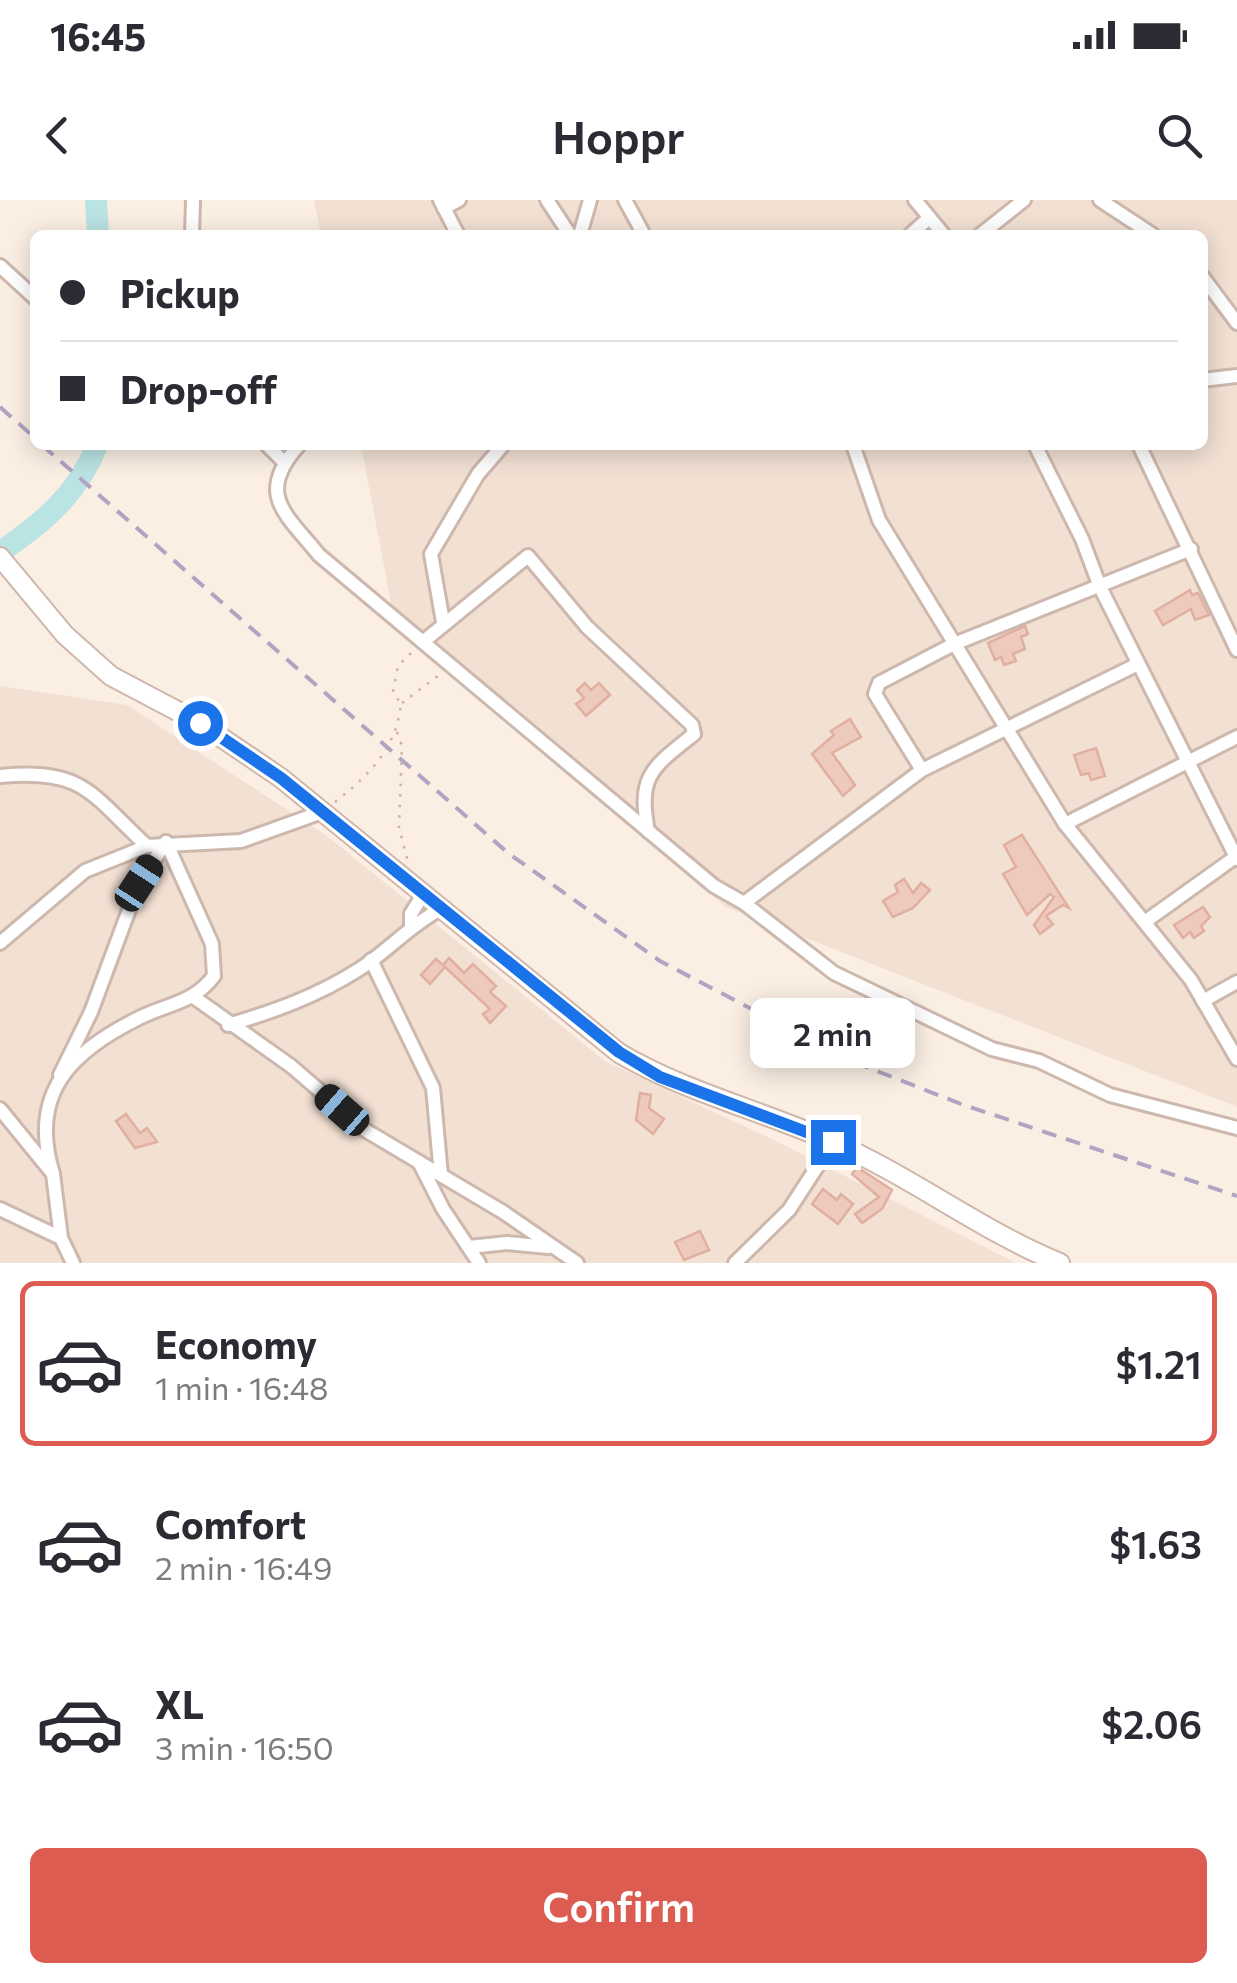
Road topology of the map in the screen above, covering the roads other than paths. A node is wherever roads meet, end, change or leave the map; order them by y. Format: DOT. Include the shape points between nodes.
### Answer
graph roads {
  1 [pos="194,200"];
  2 [pos="459,200"];
  3 [pos="547,200"];
  4 [pos="590,200"];
  5 [pos="625,200"];
  6 [pos="915,200"];
  7 [pos="1024,200"];
  8 [pos="1100,200"];
  9 [pos="442,204"];
  10 [pos="929,218"];
  11 [pos="192,230"];
  12 [pos="455,230"];
  13 [pos="567,230"];
  14 [pos="581,230"];
  15 [pos="641,230"];
  16 [pos="916,230"];
  17 [pos="940,230"];
  18 [pos="986,230"];
  19 [pos="1145,230"];
  20 [pos="0,266"];
  21 [pos="1208,284"];
  22 [pos="30,293"];
  23 [pos="1237,323"];
  24 [pos="1237,376"];
  25 [pos="1208,379"];
  26 [pos="272,450"];
  27 [pos="294,450"];
  28 [pos="498,450"];
  29 [pos="855,450"];
  30 [pos="1038,450"];
  31 [pos="1142,450"];
  32 [pos="284,462"];
  33 [pos="1191,549"];
  34 [pos="0,557"];
  35 [pos="1100,586"];
  36 [pos="443,622"];
  37 [pos="1232,631"];
  38 [pos="424,641"];
  39 [pos="954,644"];
  40 [pos="1237,650"];
  41 [pos="1138,664"];
  42 [pos="1007,728"];
  43 [pos="1237,737"];
  44 [pos="1186,763"];
  45 [pos="922,770"];
  46 [pos="0,776"];
  47 [pos="322,812"];
  48 [pos="1066,824"];
  49 [pos="648,831"];
  50 [pos="166,842"];
  51 [pos="147,846"];
  52 [pos="1237,858"];
  53 [pos="422,896"];
  54 [pos="744,903"];
  55 [pos="439,910"];
  56 [pos="1146,921"];
  57 [pos="411,926"];
  58 [pos="0,943"];
  59 [pos="371,960"];
  60 [pos="1237,982"];
  61 [pos="195,998"];
  62 [pos="1204,1002"];
  63 [pos="228,1024"];
  64 [pos="1237,1059"];
  65 [pos="59,1078"];
  66 [pos="0,1109"];
  67 [pos="1237,1128"];
  68 [pos="833,1142"];
  69 [pos="419,1162"];
  70 [pos="53,1174"];
  71 [pos="441,1176"];
  72 [pos="0,1209"];
  73 [pos="61,1238"];
  74 [pos="469,1247"];
  75 [pos="550,1247"];
  76 [pos="73,1263"];
  77 [pos="479,1263"];
  78 [pos="577,1263"];
  79 [pos="735,1263"];
  80 [pos="1060,1263"];
  1 -- 11 [label="street"];
  2 -- 9 [label="street"];
  3 -- 13 [label="street"];
  4 -- 14 [label="street"];
  5 -- 15 [label="street"];
  6 -- 10 [label="street"];
  7 -- 18 [label="street"];
  8 -- 19 [label="street"];
  9 -- 12 [label="street"];
  10 -- 16 [label="street"];
  10 -- 17 [label="street"];
  20 -- 22 [label="street"];
  21 -- 23 [label="street"];
  24 -- 25 [label="street"];
  26 -- 32 [label="street"];
  27 -- 32 [label="street"];
  28 -- 36 [label="street" via="430,554"];
  29 -- 39 [label="street" via="878,520"];
  30 -- 35 [label="street"];
  31 -- 33 [label="street"];
  32 -- 38 [label="street" via="274,486 290,520 353,586"];
  33 -- 35 [label="street"];
  33 -- 37 [label="street"];
  34 -- 47 [label="street" via="65,635 111,676 246,752"];
  35 -- 39 [label="street"];
  35 -- 41 [label="street"];
  36 -- 38 [label="street"];
  36 -- 49 [label="street" via="521,560 528,556 535,563 587,627 692,725 694,734 653,767 647,780"];
  37 -- 40 [label="street"];
  38 -- 49 [label="street"];
  39 -- 42 [label="street"];
  39 -- 45 [label="street" via="875,687"];
  41 -- 42 [label="street"];
  41 -- 44 [label="street"];
  42 -- 45 [label="street"];
  42 -- 48 [label="street"];
  43 -- 44 [label="street"];
  44 -- 48 [label="street"];
  44 -- 52 [label="street"];
  45 -- 54 [label="street"];
  46 -- 51 [label="street" via="53,773 72,780"];
  47 -- 50 [label="street" via="241,841"];
  47 -- 53 [label="street"];
  48 -- 56 [label="street"];
  49 -- 54 [label="street"];
  50 -- 51 [label="street"];
  50 -- 61 [label="street" via="216,962 214,976"];
  50 -- 65 [label="street" via="139,883 92,1012"];
  51 -- 58 [label="street" via="72,878"];
  52 -- 56 [label="street"];
  53 -- 55 [label="street"];
  53 -- 57 [label="street"];
  54 -- 67 [label="street" via="834,973 992,1049 1039,1061 1110,1095"];
  55 -- 57 [label="street"];
  55 -- 68 [label="street" via="660,1077"];
  56 -- 62 [label="street"];
  57 -- 59 [label="street"];
  59 -- 63 [label="street" via="297,1004"];
  59 -- 71 [label="street" via="433,1088"];
  60 -- 62 [label="street"];
  61 -- 63 [label="street"];
  61 -- 65 [label="street" via="142,1016"];
  62 -- 64 [label="street"];
  63 -- 69 [label="street" via="291,1066 365,1130"];
  65 -- 70 [label="street" via="44,1115"];
  66 -- 70 [label="street"];
  68 -- 79 [label="street" via="788,1210"];
  68 -- 80 [label="street"];
  69 -- 71 [label="street"];
  69 -- 74 [label="street"];
  70 -- 73 [label="street"];
  71 -- 75 [label="street"];
  72 -- 73 [label="street"];
  73 -- 76 [label="street"];
  74 -- 75 [label="street"];
  74 -- 77 [label="street"];
  75 -- 78 [label="street"];
}
